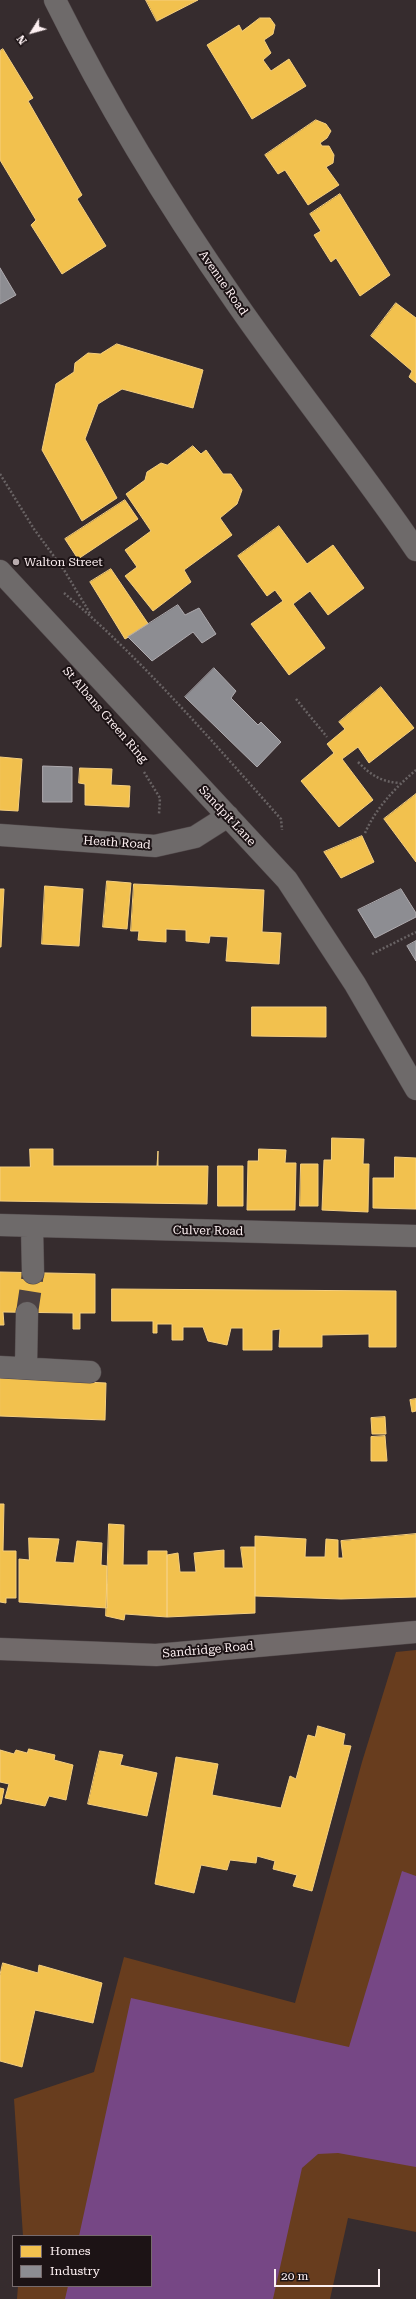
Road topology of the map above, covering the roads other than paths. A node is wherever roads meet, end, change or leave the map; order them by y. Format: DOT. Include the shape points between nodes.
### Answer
graph roads {
  1 [pos="55,0"];
  2 [pos="413,539"];
  3 [pos="0,571"];
  4 [pos="228,816"];
  5 [pos="0,835"];
  6 [pos="416,1089"];
  7 [pos="0,1225"];
  8 [pos="32,1226"];
  9 [pos="416,1236"];
  10 [pos="33,1273"];
  11 [pos="27,1313"];
  12 [pos="0,1367"];
  13 [pos="26,1367"];
  14 [pos="90,1372"];
  15 [pos="416,1632"];
  16 [pos="0,1649"];
  1 -- 2 [label="street, Avenue Road" via="90,70 178,216 235,302"];
  3 -- 4 [label="street, Sandpit Lane"];
  4 -- 5 [label="street, Heath Road" via="195,837 155,846"];
  4 -- 6 [label="street, Sandpit Lane" via="287,880 355,984"];
  7 -- 8 [label="street, Culver Road"];
  8 -- 9 [label="street, Culver Road"];
  8 -- 10 [label="street"];
  11 -- 13 [label="street"];
  12 -- 13 [label="street"];
  13 -- 14 [label="street"];
  15 -- 16 [label="main road, Sandridge Road" via="156,1655"];
}
